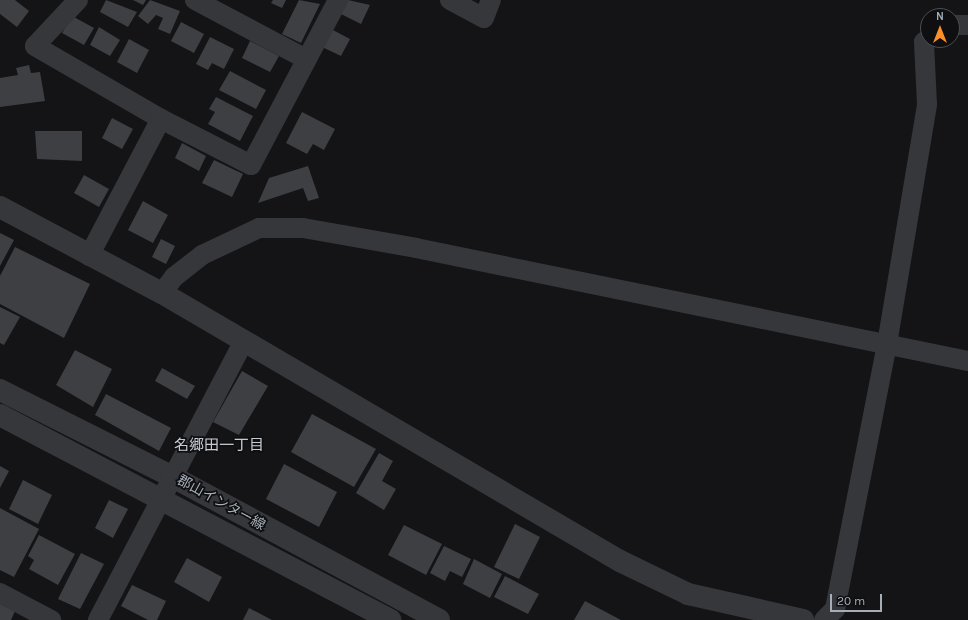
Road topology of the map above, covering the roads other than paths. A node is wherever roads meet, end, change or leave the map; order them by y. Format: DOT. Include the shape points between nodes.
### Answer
graph roads {
  1 [pos="78,0"];
  2 [pos="195,0"];
  3 [pos="338,0"];
  4 [pos="450,0"];
  5 [pos="491,0"];
  6 [pos="924,48"];
  7 [pos="306,59"];
  8 [pos="161,119"];
  9 [pos="0,207"];
  10 [pos="89,256"];
  11 [pos="162,293"];
  12 [pos="244,342"];
  13 [pos="887,344"];
  14 [pos="968,361"];
  15 [pos="0,390"];
  16 [pos="0,415"];
  17 [pos="171,476"];
  18 [pos="162,497"];
  19 [pos="0,593"];
  20 [pos="52,620"];
  21 [pos="98,620"];
  22 [pos="391,620"];
  23 [pos="439,620"];
  24 [pos="803,620"];
  25 [pos="824,620"];
  1 -- 8 [label="street" via="35,46"];
  2 -- 7 [label="street"];
  3 -- 7 [label="street"];
  4 -- 5 [label="street" via="484,18"];
  6 -- 13 [label="street" via="927,104"];
  7 -- 8 [label="street" via="251,166"];
  8 -- 10 [label="street"];
  9 -- 10 [label="street"];
  10 -- 11 [label="street"];
  11 -- 12 [label="street"];
  11 -- 13 [label="street" via="174,277 202,255 259,228 303,228"];
  12 -- 17 [label="street"];
  12 -- 24 [label="street" via="657,580 706,599"];
  13 -- 14 [label="street"];
  13 -- 25 [label="street" via="835,609"];
  15 -- 17 [label="street, 郡山インター線"];
  16 -- 18 [label="street"];
  17 -- 18 [label="street"];
  17 -- 23 [label="street, 郡山インター線"];
  18 -- 21 [label="street"];
  18 -- 22 [label="street"];
  19 -- 20 [label="street"];
}
